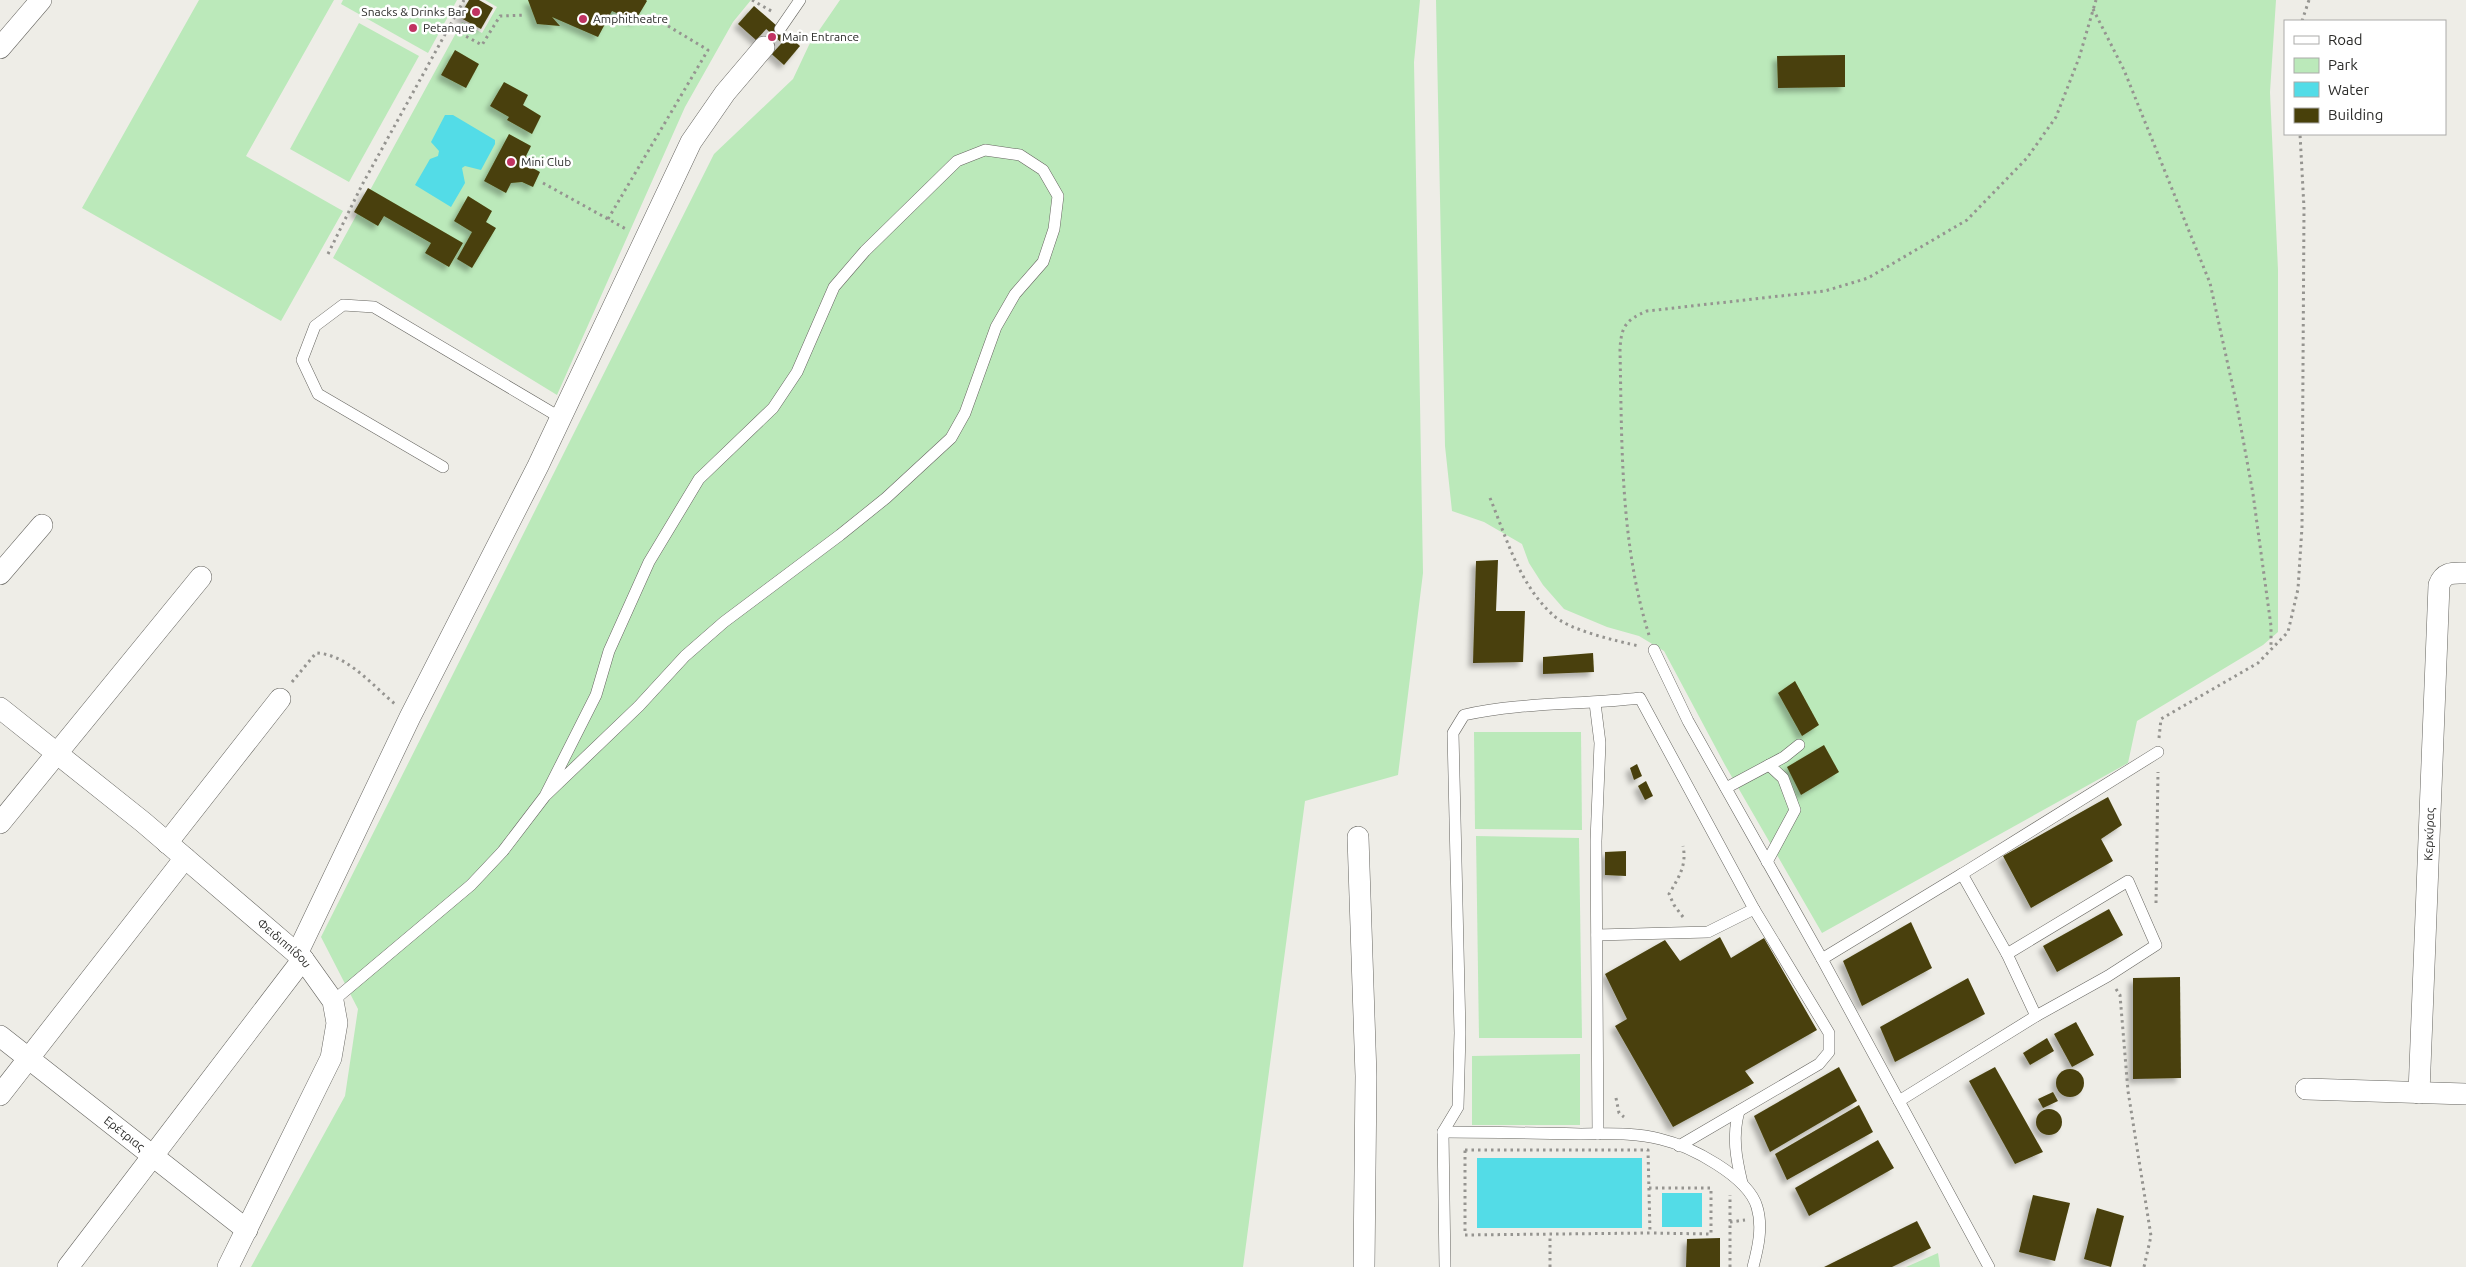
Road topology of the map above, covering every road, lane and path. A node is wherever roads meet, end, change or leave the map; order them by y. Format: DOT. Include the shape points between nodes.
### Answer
graph roads {
  1 [pos="41,0"];
  2 [pos="464,0"];
  3 [pos="752,0"];
  4 [pos="800,0"];
  5 [pos="2096,0"];
  6 [pos="2309,0"];
  7 [pos="2093,9"];
  8 [pos="648,14"];
  9 [pos="525,15"];
  10 [pos="2302,20"];
  11 [pos="783,24"];
  12 [pos="449,27"];
  13 [pos="764,47"];
  14 [pos="0,48"];
  15 [pos="2300,135"];
  16 [pos="543,184"];
  17 [pos="608,219"];
  18 [pos="644,239"];
  19 [pos="328,254"];
  20 [pos="561,418"];
  21 [pos="443,467"];
  22 [pos="1490,498"];
  23 [pos="42,525"];
  24 [pos="2466,573"];
  25 [pos="0,574"];
  26 [pos="201,577"];
  27 [pos="1654,650"];
  28 [pos="2271,650"];
  29 [pos="280,699"];
  30 [pos="1595,703"];
  31 [pos="0,708"];
  32 [pos="410,717"];
  33 [pos="1799,745"];
  34 [pos="2158,752"];
  35 [pos="56,753"];
  36 [pos="1769,765"];
  37 [pos="1726,788"];
  38 [pos="545,796"];
  39 [pos="0,823"];
  40 [pos="1358,837"];
  41 [pos="167,843"];
  42 [pos="1683,846"];
  43 [pos="185,858"];
  44 [pos="1767,862"];
  45 [pos="1962,874"];
  46 [pos="2156,907"];
  47 [pos="1754,909"];
  48 [pos="1685,933"];
  49 [pos="1597,935"];
  50 [pos="2007,954"];
  51 [pos="300,956"];
  52 [pos="1822,959"];
  53 [pos="2108,976"];
  54 [pos="333,1001"];
  55 [pos="2036,1016"];
  56 [pos="0,1036"];
  57 [pos="29,1059"];
  58 [pos="2306,1089"];
  59 [pos="2419,1094"];
  60 [pos="2466,1094"];
  61 [pos="0,1095"];
  62 [pos="1899,1101"];
  63 [pos="1739,1111"];
  64 [pos="1444,1132"];
  65 [pos="1598,1134"];
  66 [pos="1679,1146"];
  67 [pos="153,1157"];
  68 [pos="1730,1175"];
  69 [pos="1742,1183"];
  70 [pos="1649,1188"];
  71 [pos="247,1230"];
  72 [pos="1650,1234"];
  73 [pos="1550,1235"];
  74 [pos="68,1267"];
  75 [pos="228,1267"];
  76 [pos="1364,1267"];
  77 [pos="1445,1267"];
  78 [pos="1550,1267"];
  79 [pos="1730,1267"];
  80 [pos="1753,1267"];
  81 [pos="1989,1267"];
  82 [pos="2144,1267"];
  1 -- 14 [label="street"];
  2 -- 12 [label="path"];
  3 -- 11 [label="path"];
  4 -- 11 [label="lane"];
  5 -- 7 [label="path"];
  6 -- 10 [label="path"];
  7 -- 27 [label="path" via="2079,58 2056,117 2027,158 1967,220 1868,278 1825,291 1647,311 1632,318 1624,328 1620,350 1624,507 1630,558"];
  7 -- 28 [label="path" via="2124,70 2210,283 2253,494 2271,626"];
  8 -- 17 [label="path" via="708,50"];
  9 -- 12 [label="path" via="500,16 482,45"];
  12 -- 19 [label="path"];
  13 -- 18 [label="street" via="725,93 692,142"];
  15 -- 28 [label="path" via="2304,208 2302,527 2298,589 2288,632"];
  16 -- 17 [label="path"];
  17 -- 18 [label="path"];
  18 -- 20 [label="street"];
  20 -- 21 [label="lane" via="374,307 343,306 314,326 302,360 318,394"];
  20 -- 32 [label="street"];
  22 -- 27 [label="path" via="1522,579 1554,617 1599,637"];
  23 -- 25 [label="street"];
  24 -- 59 [label="street, Κερκύρας" via="2449,573 2439,585"];
  26 -- 35 [label="street"];
  27 -- 37 [label="lane" via="1688,721"];
  28 -- 34 [label="path" via="2258,662 2160,719"];
  29 -- 32 [label="path" via="316,653 330,654 357,671"];
  29 -- 41 [label="street"];
  30 -- 47 [label="lane" via="1640,698"];
  30 -- 49 [label="lane" via="1600,743"];
  30 -- 64 [label="lane" via="1491,709 1464,715 1453,733 1460,1033 1458,1107"];
  31 -- 35 [label="street, Φειδιππίδου"];
  32 -- 51 [label="street"];
  33 -- 36 [label="lane"];
  34 -- 45 [label="lane"];
  34 -- 46 [label="path"];
  35 -- 39 [label="street"];
  35 -- 41 [label="street, Φειδιππίδου"];
  36 -- 37 [label="lane"];
  36 -- 44 [label="lane" via="1783,778 1796,810"];
  37 -- 44 [label="lane"];
  38 -- 38 [label="lane" via="596,696 609,651 649,562 700,479 773,408 797,372 834,287 865,251 957,161 985,150 1020,155 1043,170 1058,196 1054,228 1043,262 1015,294 996,327 965,413 951,438 840,535 724,622 685,656 639,706"];
  38 -- 54 [label="lane" via="503,851 471,885"];
  40 -- 76 [label="street" via="1366,1076"];
  41 -- 43 [label="street, Φειδιππίδου"];
  42 -- 48 [label="path" via="1686,858 1683,870 1669,894 1682,916"];
  43 -- 51 [label="street, Φειδιππίδου"];
  43 -- 57 [label="street"];
  44 -- 52 [label="lane"];
  45 -- 50 [label="lane"];
  45 -- 52 [label="lane"];
  47 -- 48 [label="lane" via="1708,932"];
  47 -- 63 [label="lane" via="1830,1033 1829,1052 1819,1064"];
  48 -- 49 [label="lane"];
  49 -- 65 [label="lane"];
  50 -- 53 [label="lane" via="2128,881 2156,946"];
  50 -- 55 [label="lane"];
  51 -- 54 [label="street, Φειδιππίδου"];
  51 -- 67 [label="street"];
  52 -- 62 [label="lane"];
  53 -- 55 [label="lane"];
  53 -- 82 [label="path" via="2120,994 2128,1091 2151,1236"];
  54 -- 71 [label="street, Φειδιππίδου" via="337,1023 330,1058"];
  55 -- 62 [label="lane"];
  56 -- 57 [label="street, Ερέτριας"];
  57 -- 61 [label="street"];
  57 -- 67 [label="street, Ερέτριας"];
  58 -- 59 [label="street"];
  59 -- 60 [label="street"];
  62 -- 81 [label="lane"];
  63 -- 66 [label="lane"];
  63 -- 69 [label="lane" via="1734,1128"];
  64 -- 65 [label="lane"];
  64 -- 77 [label="lane"];
  65 -- 66 [label="lane" via="1661,1139"];
  66 -- 68 [label="lane" via="1705,1157"];
  67 -- 71 [label="street, Ερέτριας"];
  67 -- 74 [label="street"];
  68 -- 69 [label="lane"];
  68 -- 79 [label="path"];
  69 -- 80 [label="lane" via="1757,1206 1760,1228"];
  70 -- 72 [label="path"];
  70 -- 72 [label="path" via="1711,1188 1711,1234"];
  70 -- 73 [label="path" via="1648,1150 1465,1150 1465,1235"];
  71 -- 75 [label="street, Φειδιππίδου"];
  72 -- 73 [label="path"];
  73 -- 78 [label="path"];
}
